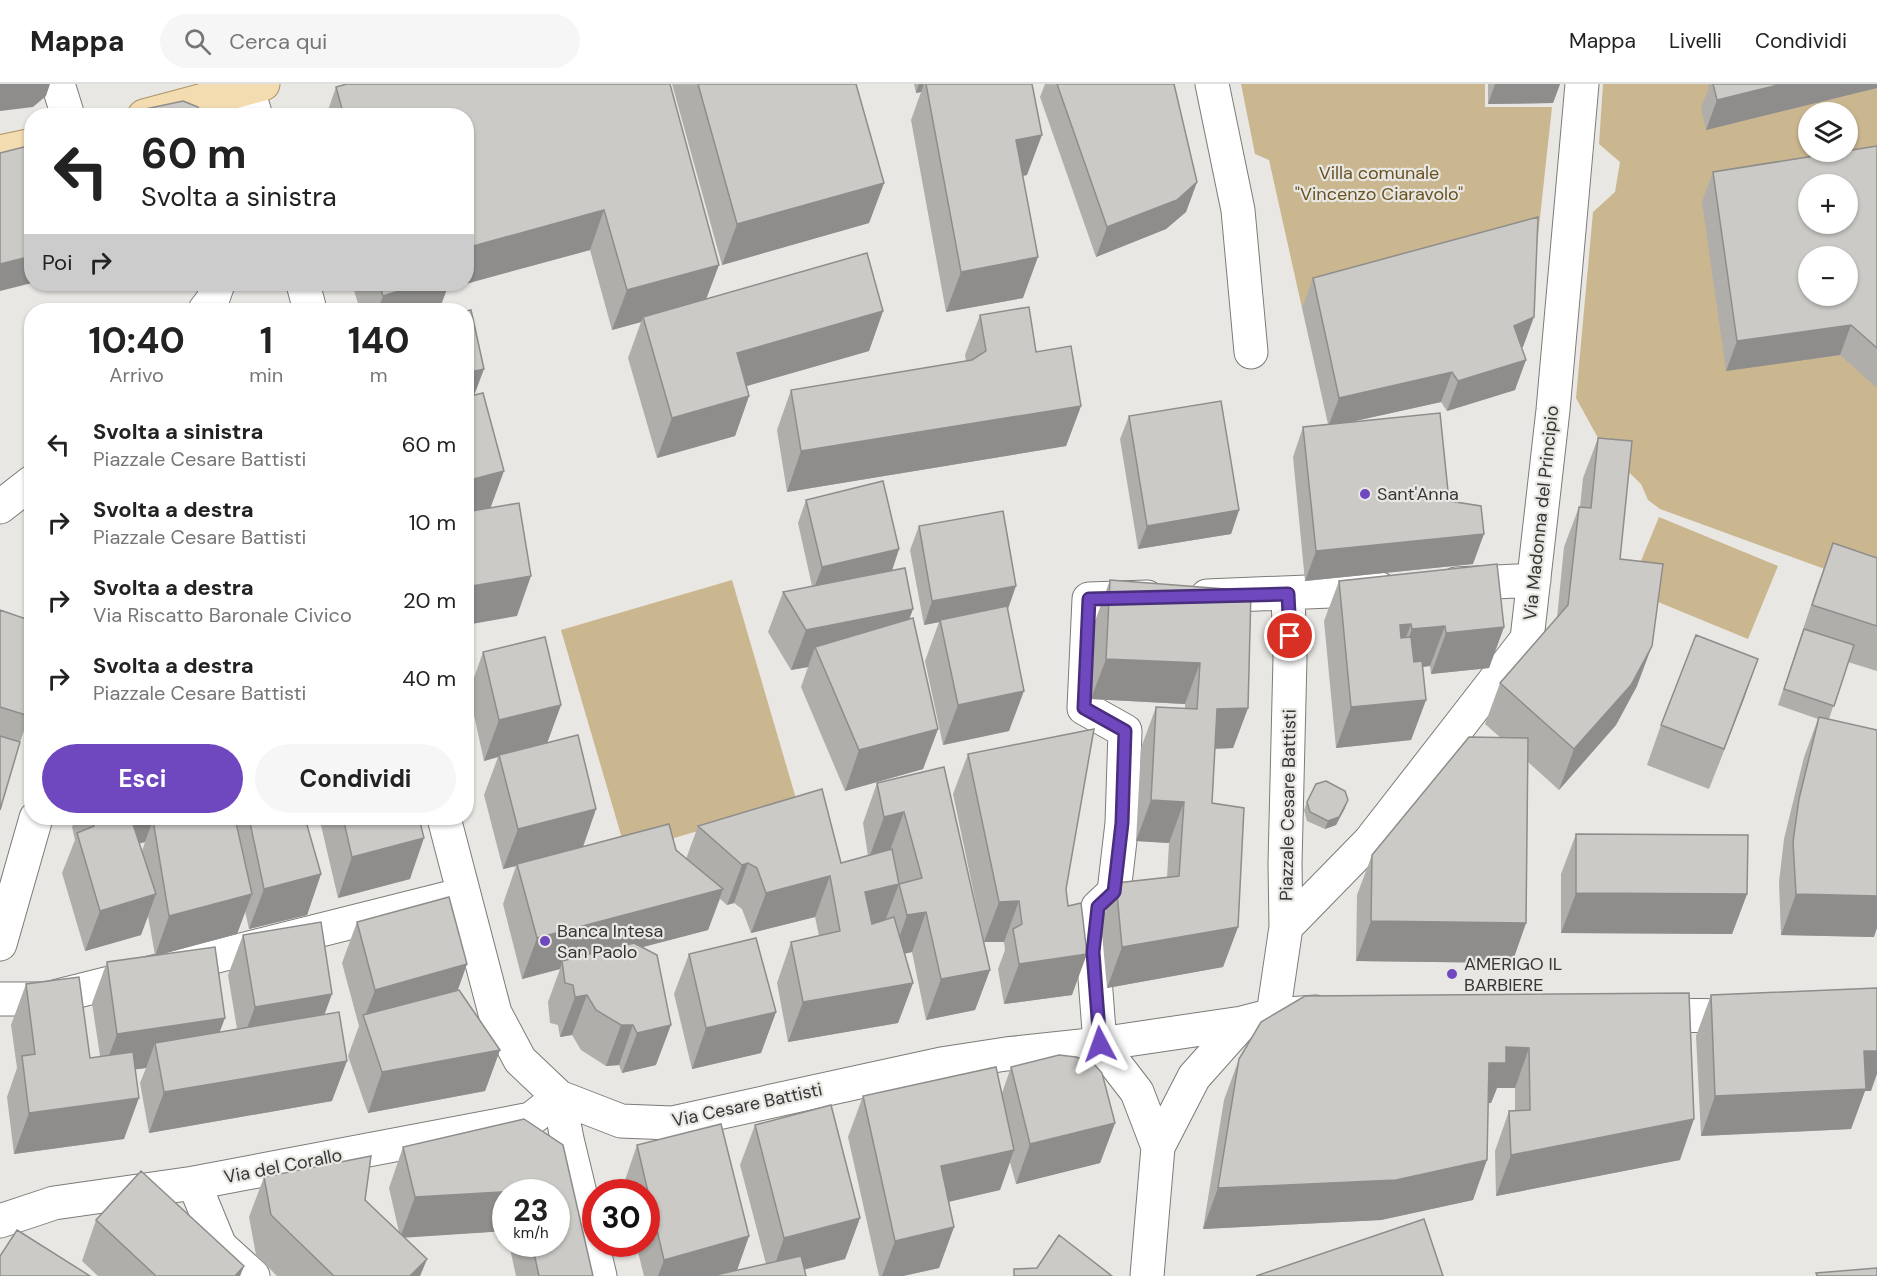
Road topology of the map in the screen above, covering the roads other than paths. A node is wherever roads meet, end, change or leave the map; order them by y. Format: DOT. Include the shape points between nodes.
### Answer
graph roads {
  1 [pos="58,84"];
  2 [pos="1212,84"];
  3 [pos="1582,84"];
  4 [pos="255,96"];
  5 [pos="66,108"];
  6 [pos="188,108"];
  7 [pos="24,147"];
  8 [pos="0,152"];
  9 [pos="1251,352"];
  10 [pos="24,488"];
  11 [pos="0,507"];
  12 [pos="1534,580"];
  13 [pos="1288,594"];
  14 [pos="34,825"];
  15 [pos="446,825"];
  16 [pos="464,894"];
  17 [pos="1286,927"];
  18 [pos="0,944"];
  19 [pos="0,999"];
  20 [pos="1350,1012"];
  21 [pos="1613,1015"];
  22 [pos="1781,1017"];
  23 [pos="1258,1019"];
  24 [pos="1100,1044"];
  25 [pos="560,1097"];
  26 [pos="1158,1146"];
  27 [pos="194,1183"];
  28 [pos="0,1221"];
  29 [pos="253,1276"];
  30 [pos="600,1276"];
  31 [pos="1147,1276"];
  1 -- 5 [label="street"];
  2 -- 9 [label="street" via="1238,210"];
  3 -- 12 [label="street, Via Madonna del Principio"];
  4 -- 6 [label="main road"];
  7 -- 8 [label="main road"];
  10 -- 11 [label="street"];
  12 -- 13 [label="street"];
  12 -- 17 [label="street, Via Madonna del Principio" via="1527,639 1370,841"];
  13 -- 17 [label="street, Piazzale Cesare Battisti"];
  13 -- 24 [label="street" via="1089,599 1084,708 1125,731 1122,823 1114,892 1098,907 1093,952"];
  14 -- 18 [label="street"];
  15 -- 16 [label="street, Via Cesare Battisti"];
  16 -- 19 [label="street" via="46,999"];
  16 -- 25 [label="street, Via Cesare Battisti" via="495,1013 520,1060"];
  17 -- 23 [label="street, Piazzale Cesare Battisti"];
  20 -- 23 [label="street, Via Cesare Battisti"];
  21 -- 22 [label="street"];
  23 -- 24 [label="street, Via Cesare Battisti"];
  23 -- 26 [label="street" via="1194,1077"];
  24 -- 25 [label="street, Via Cesare Battisti" via="941,1064 672,1123 621,1121"];
  24 -- 26 [label="street" via="1137,1092"];
  25 -- 27 [label="street, Via del Corallo" via="531,1119"];
  25 -- 30 [label="street"];
  26 -- 31 [label="street"];
  27 -- 28 [label="street, Via del Corallo" via="54,1203"];
  27 -- 29 [label="street" via="220,1246"];
}
